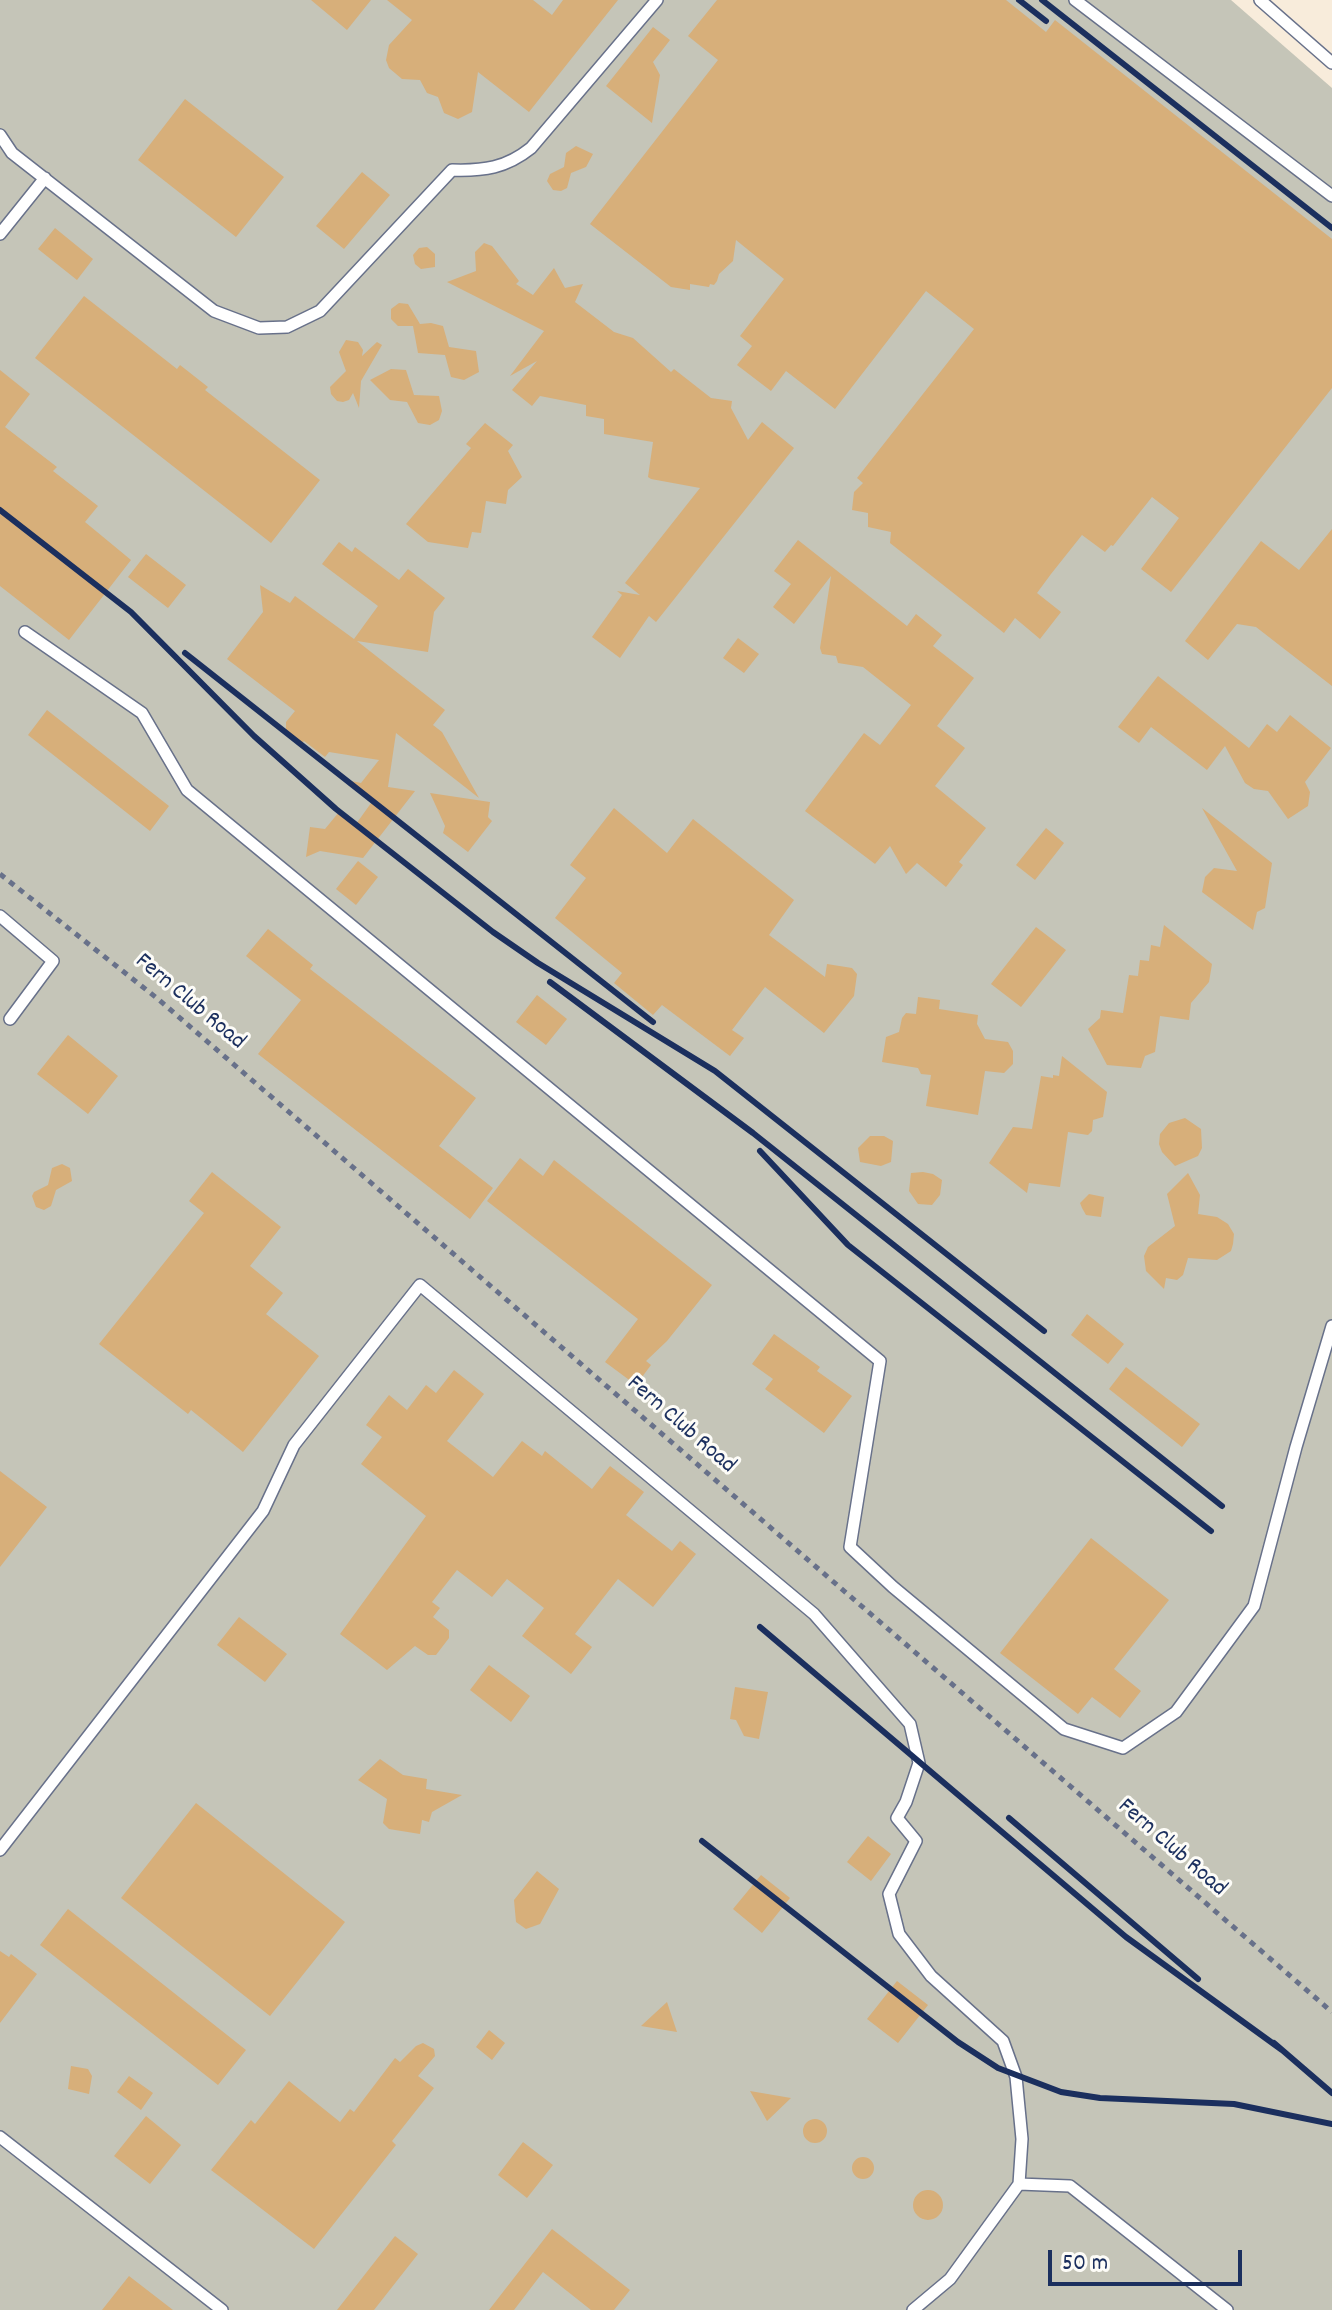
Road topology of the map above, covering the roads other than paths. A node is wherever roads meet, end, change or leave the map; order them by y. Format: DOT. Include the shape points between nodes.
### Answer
graph roads {
  1 [pos="657,0"];
  2 [pos="1075,0"];
  3 [pos="1260,0"];
  4 [pos="1332,63"];
  5 [pos="0,135"];
  6 [pos="45,178"];
  7 [pos="1332,196"];
  8 [pos="0,234"];
  9 [pos="25,632"];
  10 [pos="0,916"];
  11 [pos="10,1019"];
  12 [pos="1332,1326"];
  13 [pos="0,1850"];
  14 [pos="0,2137"];
  15 [pos="1019,2184"];
  16 [pos="222,2310"];
  17 [pos="915,2310"];
  18 [pos="1227,2310"];
  1 -- 6 [label="lane" via="531,148 512,163 452,170 320,311 287,327 259,328 214,311"];
  2 -- 7 [label="lane"];
  3 -- 4 [label="lane"];
  5 -- 6 [label="lane" via="12,153"];
  6 -- 8 [label="lane"];
  9 -- 12 [label="lane" via="142,713 187,790 880,1361 850,1547 1064,1729 1123,1748 1176,1712 1254,1606"];
  10 -- 11 [label="lane" via="53,961"];
  13 -- 15 [label="lane" via="263,1511 294,1445 420,1285 814,1614 910,1724 919,1763 897,1818 916,1841 889,1894 899,1934 931,1976 1003,2041 1016,2077 1022,2139"];
  14 -- 16 [label="lane"];
  15 -- 17 [label="lane" via="950,2279"];
  15 -- 18 [label="lane" via="1070,2186"];
}
